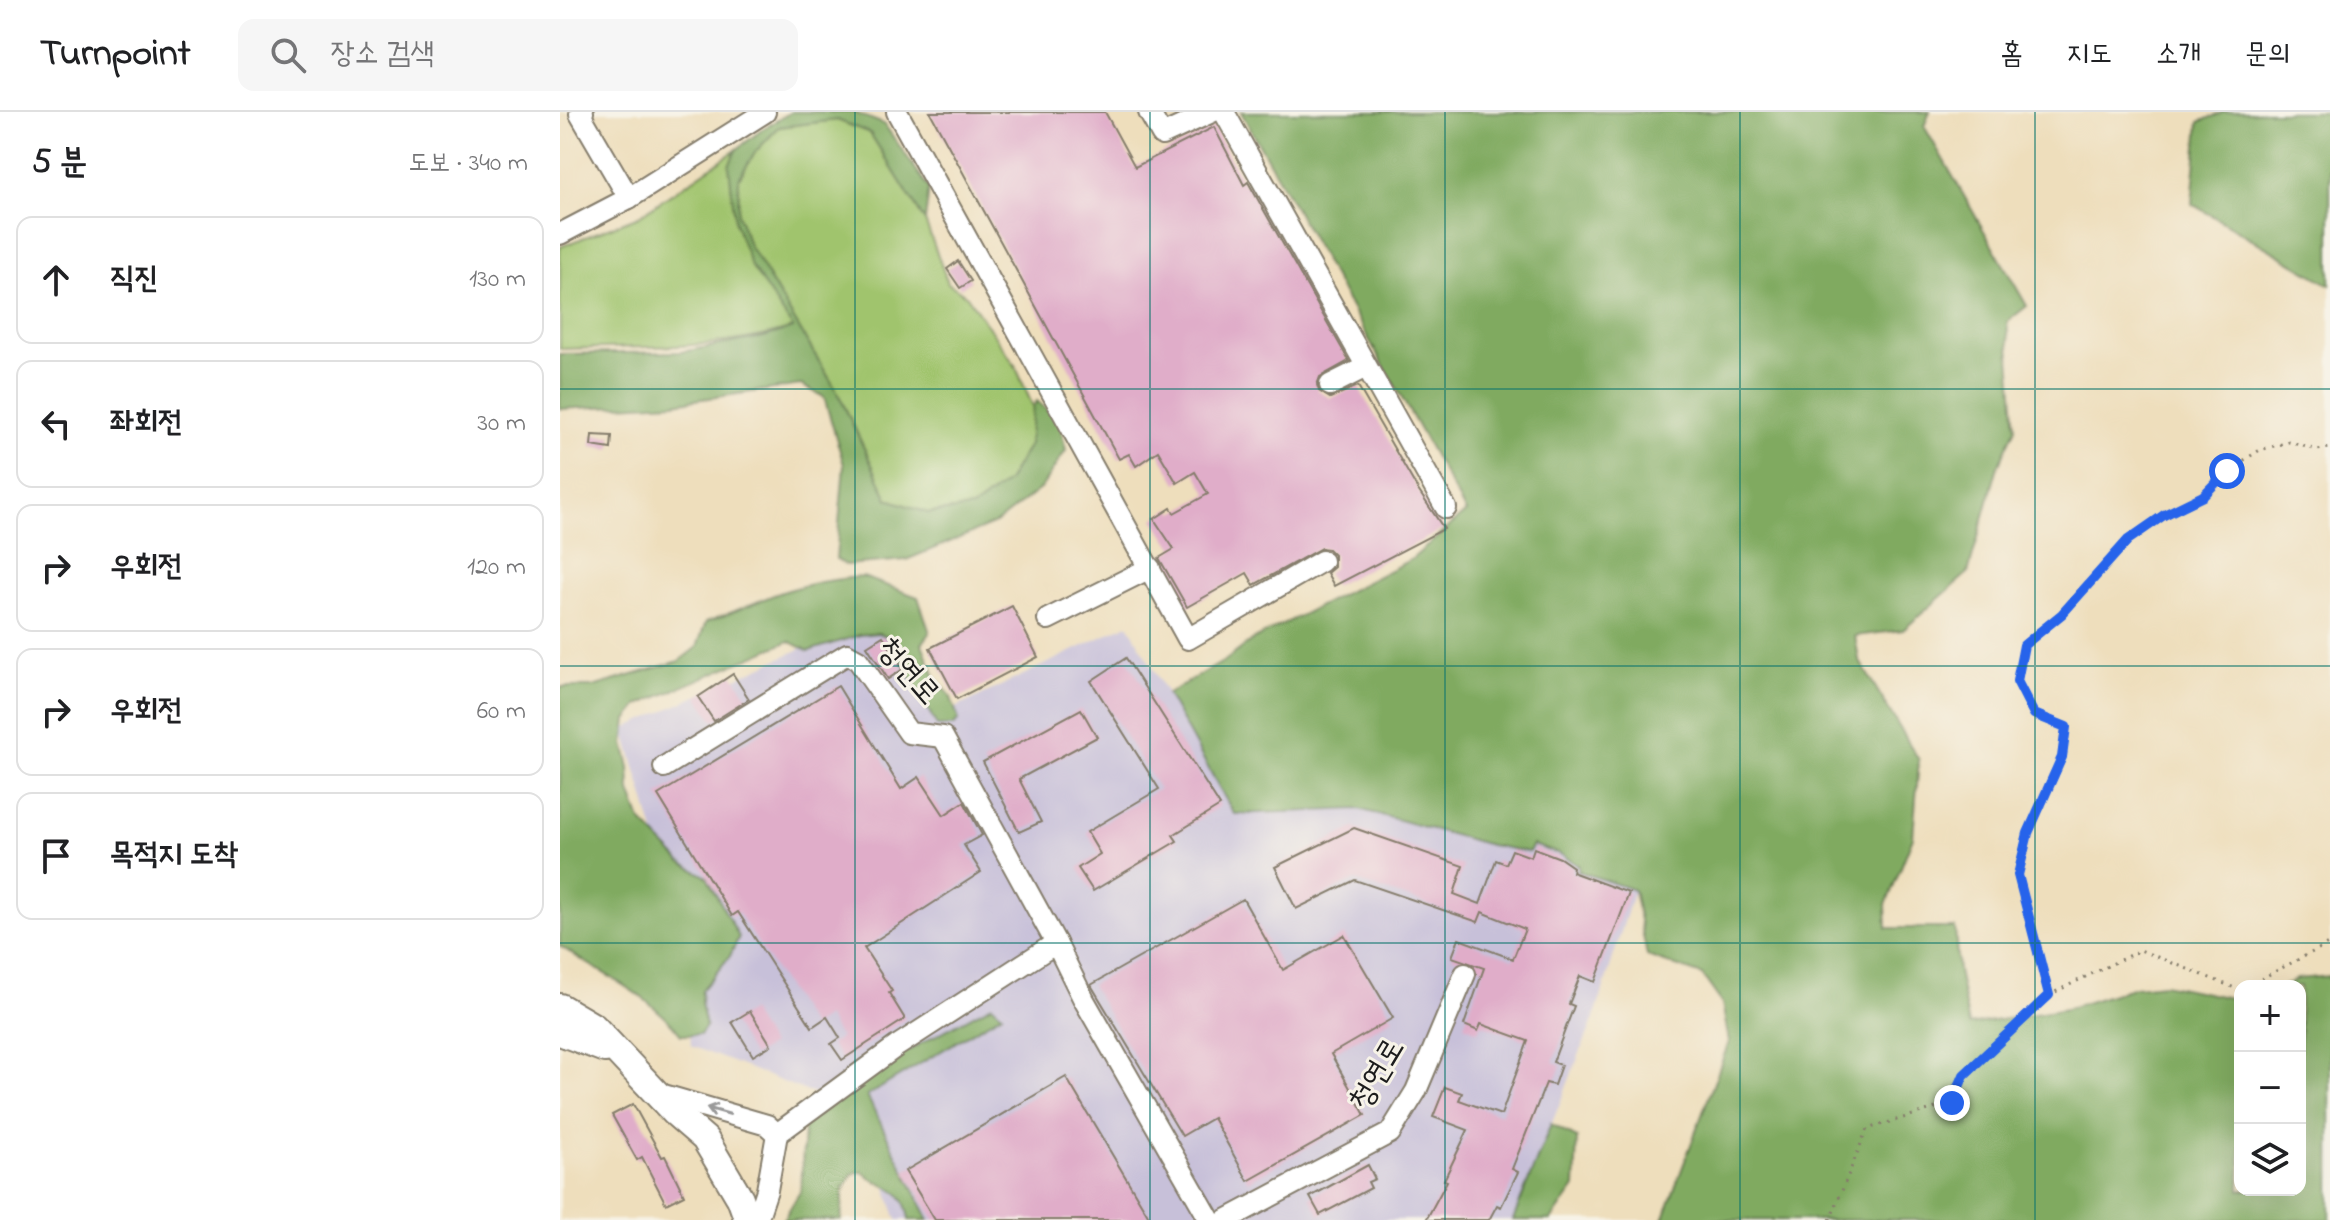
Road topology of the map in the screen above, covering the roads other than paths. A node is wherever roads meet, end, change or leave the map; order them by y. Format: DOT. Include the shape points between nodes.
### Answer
graph roads {
  1 [pos="583,112"];
  2 [pos="765,112"];
  3 [pos="897,112"];
  4 [pos="1149,112"];
  5 [pos="1212,112"];
  6 [pos="1224,112"];
  7 [pos="629,198"];
  8 [pos="560,234"];
  9 [pos="1366,367"];
  10 [pos="1330,385"];
  11 [pos="1446,508"];
  12 [pos="1322,561"];
  13 [pos="1150,568"];
  14 [pos="1048,619"];
  15 [pos="664,767"];
  16 [pos="1056,943"];
  17 [pos="1465,974"];
  18 [pos="560,1007"];
  19 [pos="560,1032"];
  20 [pos="648,1085"];
  21 [pos="777,1134"];
  22 [pos="748,1220"];
  23 [pos="757,1220"];
  24 [pos="1210,1220"];
  25 [pos="1226,1220"];
  1 -- 7 [label="street"];
  2 -- 7 [label="street"];
  3 -- 13 [label="street"];
  4 -- 5 [label="street" via="1162,135"];
  6 -- 9 [label="street"];
  7 -- 8 [label="street"];
  9 -- 10 [label="street"];
  9 -- 11 [label="street"];
  12 -- 13 [label="street" via="1188,639"];
  13 -- 14 [label="street"];
  15 -- 16 [label="street, 청연로" via="847,654 858,660 909,733 943,737"];
  16 -- 21 [label="street" via="897,1046"];
  16 -- 24 [label="street, 청연로"];
  17 -- 25 [label="street, 청연로" via="1416,1091 1390,1133"];
  18 -- 20 [label="main road" via="594,1027"];
  19 -- 20 [label="main road" via="607,1050"];
  21 -- 20 [label="street, one-way" via="767,1125"];
  20 -- 22 [label="main road" via="705,1139"];
  21 -- 23 [label="street"];
}
